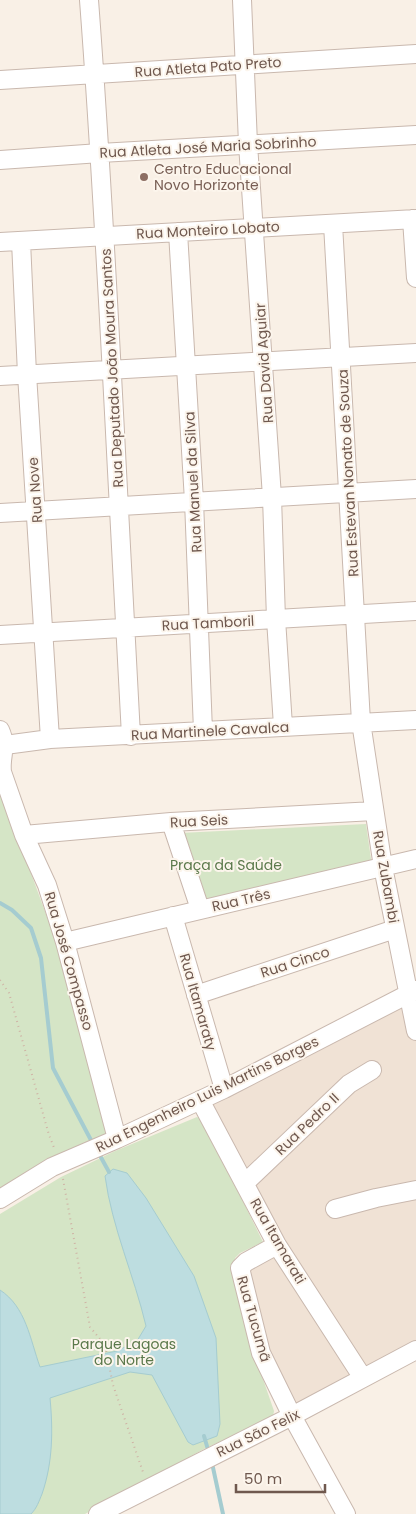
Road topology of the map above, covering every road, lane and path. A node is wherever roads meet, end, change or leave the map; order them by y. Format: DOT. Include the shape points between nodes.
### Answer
graph roads {
  1 [pos="89,0"];
  2 [pos="242,0"];
  3 [pos="416,54"];
  4 [pos="245,65"];
  5 [pos="95,74"];
  6 [pos="0,80"];
  7 [pos="416,135"];
  8 [pos="248,144"];
  9 [pos="100,153"];
  10 [pos="0,160"];
  11 [pos="414,219"];
  12 [pos="333,224"];
  13 [pos="254,228"];
  14 [pos="178,232"];
  15 [pos="105,236"];
  16 [pos="21,241"];
  17 [pos="0,242"];
  18 [pos="416,278"];
  19 [pos="416,353"];
  20 [pos="341,358"];
  21 [pos="264,361"];
  22 [pos="186,366"];
  23 [pos="112,369"];
  24 [pos="27,374"];
  25 [pos="0,376"];
  26 [pos="416,489"];
  27 [pos="348,492"];
  28 [pos="272,497"];
  29 [pos="194,501"];
  30 [pos="118,505"];
  31 [pos="36,511"];
  32 [pos="0,513"];
  33 [pos="416,611"];
  34 [pos="356,614"];
  35 [pos="276,619"];
  36 [pos="200,623"];
  37 [pos="127,628"];
  38 [pos="44,631"];
  39 [pos="0,635"];
  40 [pos="416,720"];
  41 [pos="361,722"];
  42 [pos="283,726"];
  43 [pos="203,731"];
  44 [pos="131,736"];
  45 [pos="2,737"];
  46 [pos="50,739"];
  47 [pos="374,811"];
  48 [pos="171,822"];
  49 [pos="24,835"];
  50 [pos="416,859"];
  51 [pos="383,868"];
  52 [pos="200,909"];
  53 [pos="173,916"];
  54 [pos="395,929"];
  55 [pos="65,942"];
  56 [pos="0,980"];
  57 [pos="412,992"];
  58 [pos="196,995"];
  59 [pos="416,1031"];
  60 [pos="372,1070"];
  61 [pos="224,1088"];
  62 [pos="200,1100"];
  63 [pos="112,1141"];
  64 [pos="60,1164"];
  65 [pos="245,1182"];
  66 [pos="416,1190"];
  67 [pos="0,1200"];
  68 [pos="335,1209"];
  69 [pos="277,1245"];
  70 [pos="416,1350"];
  71 [pos="362,1378"];
  72 [pos="292,1416"];
  73 [pos="148,1488"];
  74 [pos="98,1514"];
  75 [pos="346,1514"];
  1 -- 5 [label="street, Rua Deputado João Moura Santos"];
  2 -- 4 [label="street, Rua David Aguiar"];
  3 -- 4 [label="street, Rua Atleta Pato Preto"];
  4 -- 5 [label="street, Rua Atleta Pato Preto"];
  4 -- 8 [label="street, Rua David Aguiar"];
  5 -- 6 [label="street, Rua Atleta Pato Preto"];
  5 -- 9 [label="street, Rua Deputado João Moura Santos"];
  7 -- 8 [label="street, Rua Atleta José Maria Sobrinho"];
  8 -- 9 [label="street, Rua Atleta José Maria Sobrinho"];
  8 -- 13 [label="street, Rua David Aguiar"];
  9 -- 10 [label="street, Rua Atleta José Maria Sobrinho"];
  9 -- 15 [label="street, Rua Deputado João Moura Santos"];
  11 -- 12 [label="street, Rua Monteiro Lobato"];
  11 -- 18 [label="street"];
  12 -- 13 [label="street, Rua Monteiro Lobato"];
  12 -- 20 [label="street, Rua Estevan Nonato de Souza"];
  13 -- 14 [label="street, Rua Monteiro Lobato"];
  13 -- 21 [label="street, Rua David Aguiar"];
  14 -- 15 [label="street, Rua Monteiro Lobato"];
  14 -- 22 [label="street, Rua Manuel da Silva"];
  15 -- 16 [label="street, Rua Monteiro Lobato"];
  15 -- 23 [label="street, Rua Deputado João Moura Santos"];
  16 -- 17 [label="street, Rua Monteiro Lobato"];
  16 -- 24 [label="street, Rua Nove"];
  19 -- 20 [label="street"];
  20 -- 21 [label="street"];
  20 -- 27 [label="street, Rua Estevan Nonato de Souza"];
  21 -- 22 [label="street"];
  21 -- 28 [label="street, Rua David Aguiar"];
  22 -- 23 [label="street"];
  22 -- 29 [label="street, Rua Manuel da Silva"];
  23 -- 24 [label="street"];
  23 -- 30 [label="street, Rua Deputado João Moura Santos"];
  24 -- 25 [label="street"];
  24 -- 31 [label="street, Rua Nove"];
  26 -- 27 [label="street"];
  27 -- 28 [label="street"];
  27 -- 34 [label="street, Rua Estevan Nonato de Souza"];
  28 -- 29 [label="street"];
  28 -- 35 [label="street, Rua David Aguiar"];
  29 -- 30 [label="street"];
  29 -- 36 [label="street, Rua Manuel da Silva"];
  30 -- 31 [label="street"];
  30 -- 37 [label="street, Rua Deputado João Moura Santos"];
  31 -- 32 [label="street"];
  31 -- 38 [label="street, Rua Nove"];
  33 -- 34 [label="street, Rua Tamboril"];
  34 -- 35 [label="street, Rua Tamboril"];
  34 -- 41 [label="street, Rua Estevan Nonato de Souza"];
  35 -- 36 [label="street, Rua Tamboril"];
  35 -- 42 [label="street, Rua David Aguiar"];
  36 -- 37 [label="street, Rua Tamboril"];
  36 -- 43 [label="street, Rua Manuel da Silva"];
  37 -- 38 [label="street, Rua Tamboril"];
  37 -- 44 [label="street, Rua Deputado João Moura Santos"];
  38 -- 39 [label="street, Rua Tamboril"];
  38 -- 46 [label="street, Rua Nove"];
  40 -- 41 [label="street, Rua Martinele Cavalca"];
  41 -- 42 [label="street, Rua Martinele Cavalca"];
  41 -- 47 [label="street, Rua Zubambi"];
  42 -- 43 [label="street, Rua Martinele Cavalca"];
  43 -- 44 [label="street, Rua Martinele Cavalca"];
  44 -- 46 [label="street, Rua Martinele Cavalca"];
  45 -- 46 [label="street, Rua Martinele Cavalca"];
  45 -- 49 [label="street, Rua José Compasso" via="2,772"];
  47 -- 48 [label="street, Rua Seis"];
  47 -- 51 [label="street, Rua Zubambi"];
  48 -- 49 [label="street, Rua Seis"];
  48 -- 52 [label="street"];
  49 -- 55 [label="street, Rua José Compasso" via="47,885"];
  50 -- 51 [label="street, Rua Três"];
  51 -- 52 [label="street, Rua Três"];
  51 -- 54 [label="street, Rua Zubambi"];
  52 -- 53 [label="street, Rua Três"];
  53 -- 55 [label="street, Rua Três"];
  53 -- 58 [label="street, Rua Itamaraty"];
  54 -- 57 [label="street, Rua Zubambi"];
  54 -- 58 [label="street, Rua Cinco"];
  55 -- 63 [label="street, Rua José Compasso"];
  56 -- 64 [label="path" via="9,993"];
  57 -- 59 [label="street, Rua Zubambi"];
  57 -- 61 [label="street, Rua Engenheiro Luis Martins Borges"];
  58 -- 61 [label="street, Rua Itamaraty"];
  60 -- 65 [label="street, Rua Pedro II" via="349,1084"];
  61 -- 62 [label="street, Rua Engenheiro Luis Martins Borges"];
  62 -- 63 [label="street, Rua Engenheiro Luis Martins Borges"];
  62 -- 65 [label="street, Rua Itamarati"];
  63 -- 64 [label="street, Rua Engenheiro Luis Martins Borges"];
  64 -- 67 [label="street, Rua Engenheiro Luis Martins Borges"];
  64 -- 73 [label="path" via="90,1327 105,1345 113,1384"];
  65 -- 69 [label="street, Rua Itamarati"];
  66 -- 68 [label="street"];
  69 -- 71 [label="street, Rua Itamarati"];
  69 -- 72 [label="street, Rua Tucumã" via="246,1262 240,1270 260,1350"];
  70 -- 71 [label="street, Rua São Felix"];
  71 -- 72 [label="street, Rua São Felix"];
  72 -- 73 [label="street, Rua São Felix"];
  72 -- 75 [label="street, Rua Tucumã"];
  73 -- 74 [label="street, Rua São Felix"];
}
